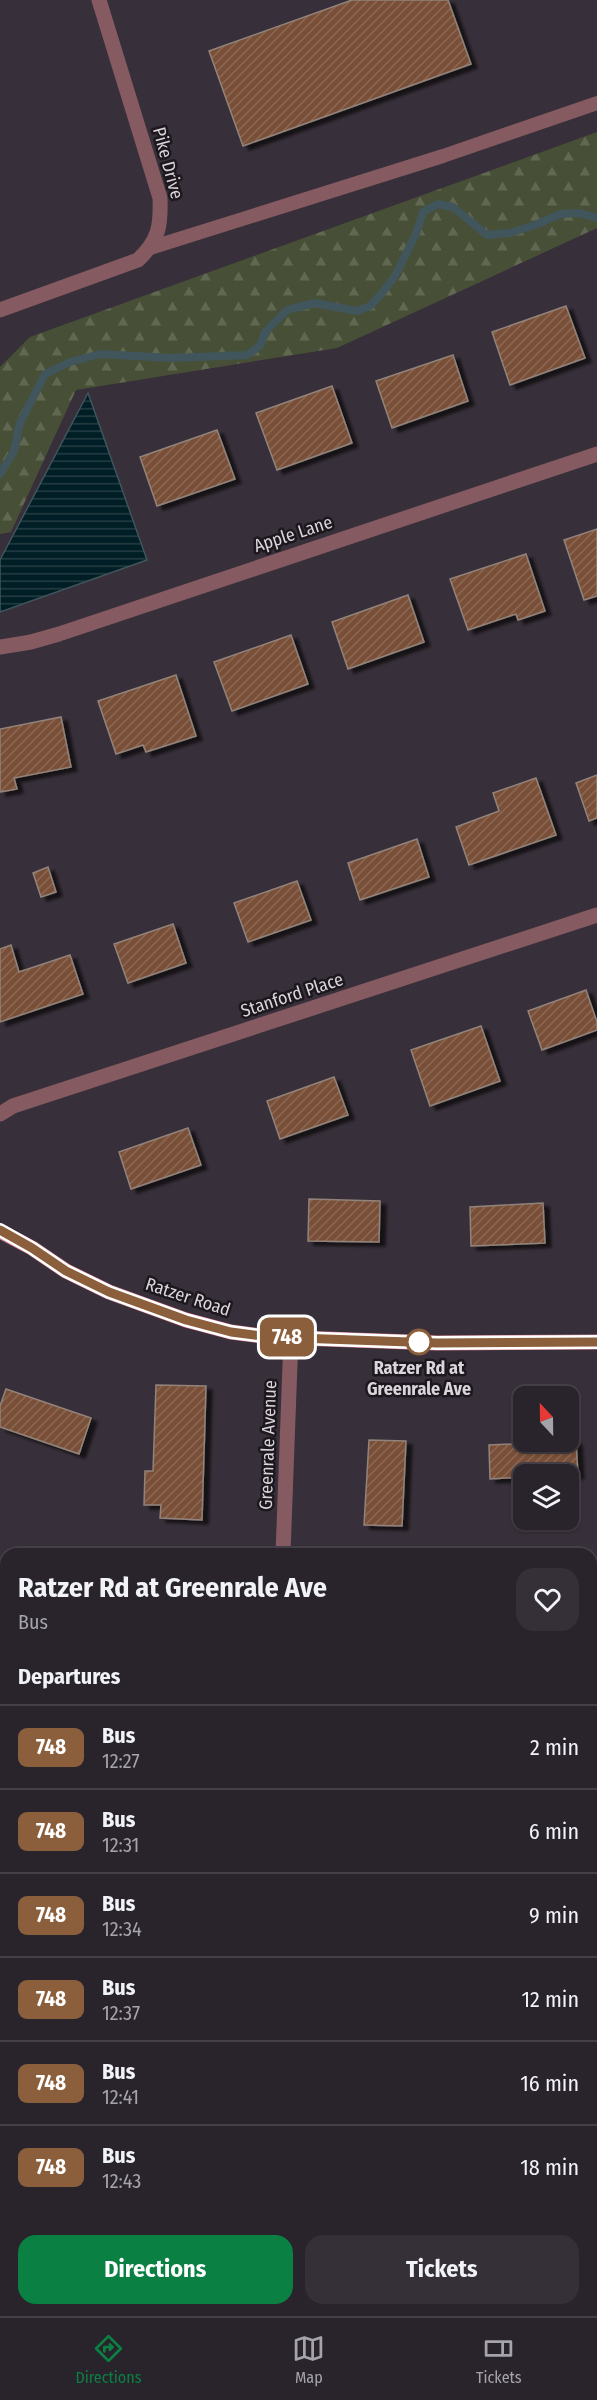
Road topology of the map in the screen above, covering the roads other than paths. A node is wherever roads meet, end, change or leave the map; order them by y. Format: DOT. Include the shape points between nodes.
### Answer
graph roads {
  1 [pos="99,0"];
  2 [pos="597,103"];
  3 [pos="150,248"];
  4 [pos="0,310"];
  5 [pos="597,454"];
  6 [pos="0,647"];
  7 [pos="597,915"];
  8 [pos="0,1114"];
  9 [pos="0,1230"];
  10 [pos="291,1337"];
  11 [pos="597,1342"];
  12 [pos="283,1548"];
  1 -- 3 [label="street, Pike Drive" via="160,198 161,219"];
  2 -- 3 [label="lane"];
  3 -- 4 [label="street" via="138,260"];
  5 -- 6 [label="street, Apple Lane" via="59,634"];
  7 -- 8 [label="street, Stanford Place" via="24,1102"];
  9 -- 10 [label="main road, Ratzer Road" via="66,1271 109,1292 231,1332"];
  10 -- 11 [label="main road, Ratzer Road" via="437,1343"];
  10 -- 12 [label="street, Greenrale Avenue"];
}
